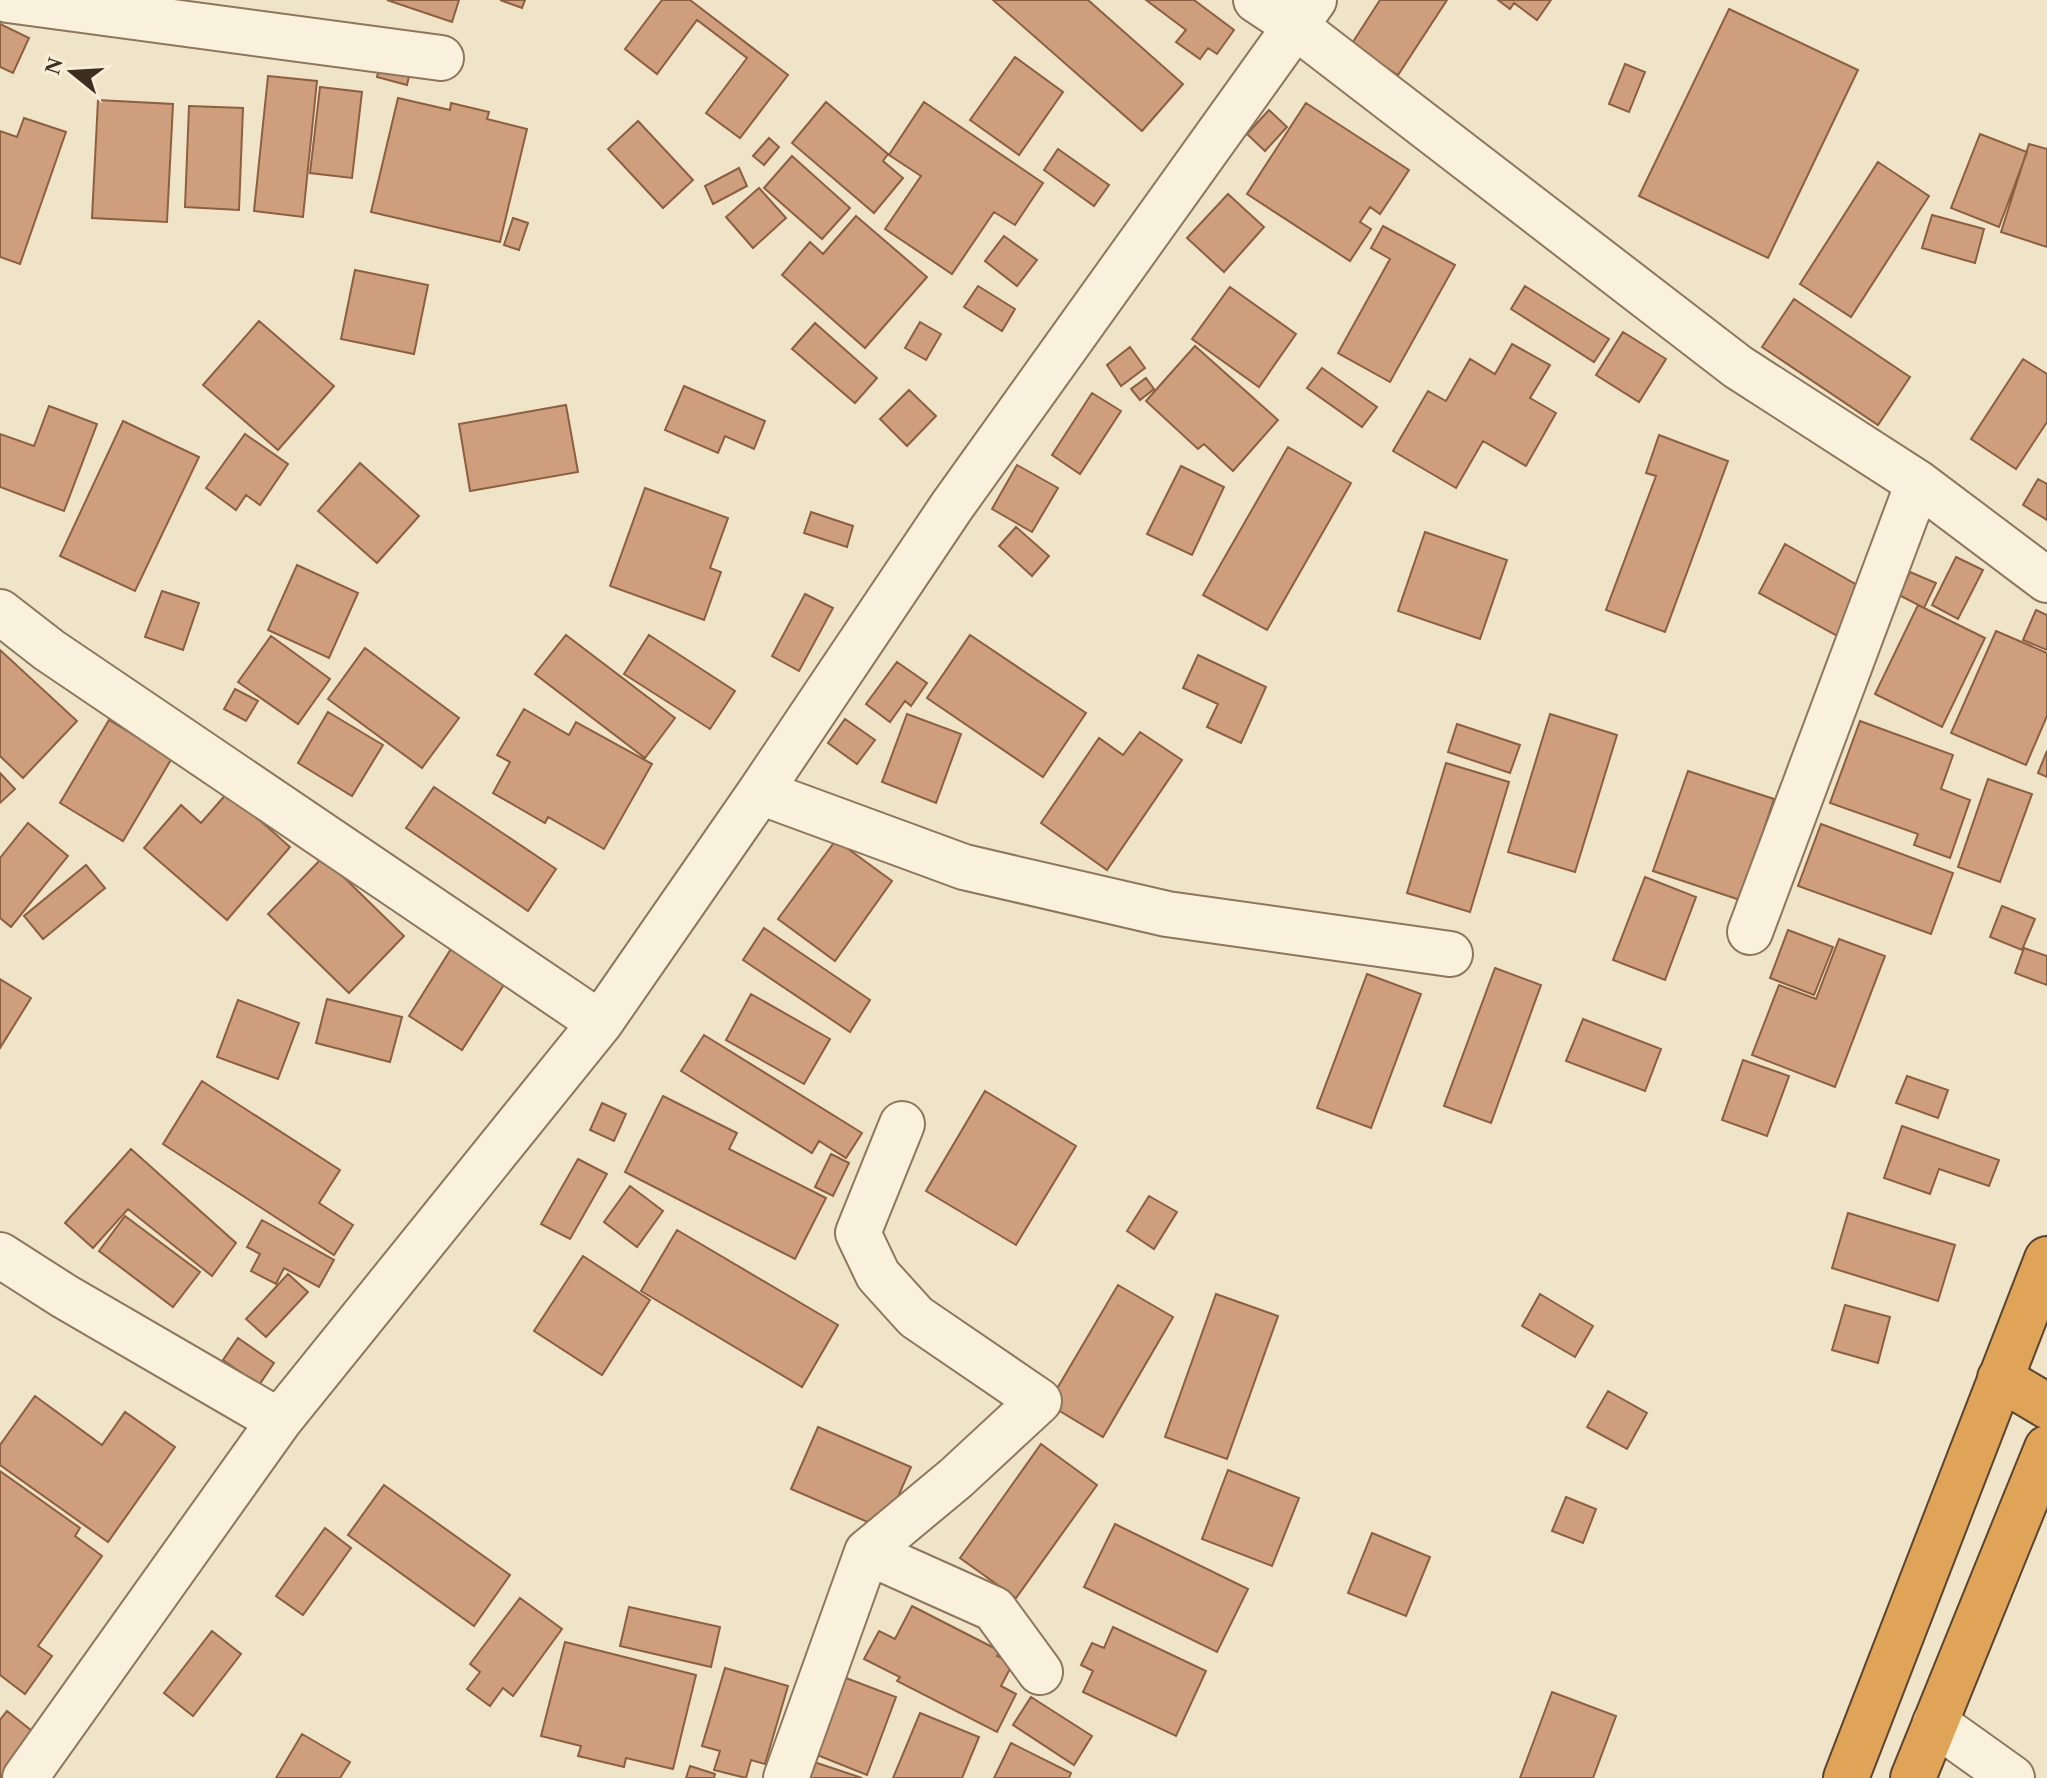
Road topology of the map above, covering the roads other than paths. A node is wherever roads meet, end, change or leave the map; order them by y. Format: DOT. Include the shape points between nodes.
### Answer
graph roads {
  1 [pos="8,0"];
  2 [pos="1256,0"];
  3 [pos="1304,13"];
  4 [pos="441,58"];
  5 [pos="1918,483"];
  6 [pos="2047,580"];
  7 [pos="0,612"];
  8 [pos="760,792"];
  9 [pos="1750,932"];
  10 [pos="1450,954"];
  11 [pos="600,1023"];
  12 [pos="902,1124"];
  13 [pos="0,1255"];
  14 [pos="2047,1259"];
  15 [pos="2000,1378"];
  16 [pos="2047,1406"];
  17 [pos="279,1421"];
  18 [pos="2047,1448"];
  19 [pos="867,1552"];
  20 [pos="1040,1672"];
  21 [pos="1935,1723"];
  22 [pos="25,1778"];
  23 [pos="786,1778"];
  24 [pos="1846,1778"];
  25 [pos="1913,1778"];
  26 [pos="2012,1778"];
  1 -- 4 [label="street"];
  2 -- 3 [label="street"];
  3 -- 5 [label="street" via="1738,367"];
  3 -- 8 [label="street" via="952,506"];
  5 -- 6 [label="street"];
  5 -- 9 [label="street"];
  7 -- 11 [label="street"];
  8 -- 10 [label="street" via="964,867 1167,914"];
  8 -- 11 [label="street"];
  11 -- 17 [label="street"];
  12 -- 19 [label="street" via="858,1233 878,1275 916,1317 1039,1401"];
  13 -- 17 [label="street"];
  14 -- 15 [label="highway"];
  15 -- 16 [label="highway"];
  15 -- 24 [label="highway"];
  17 -- 22 [label="street"];
  18 -- 21 [label="highway"];
  19 -- 20 [label="street" via="994,1609"];
  19 -- 23 [label="street"];
  21 -- 25 [label="highway"];
  21 -- 26 [label="street"];
}
